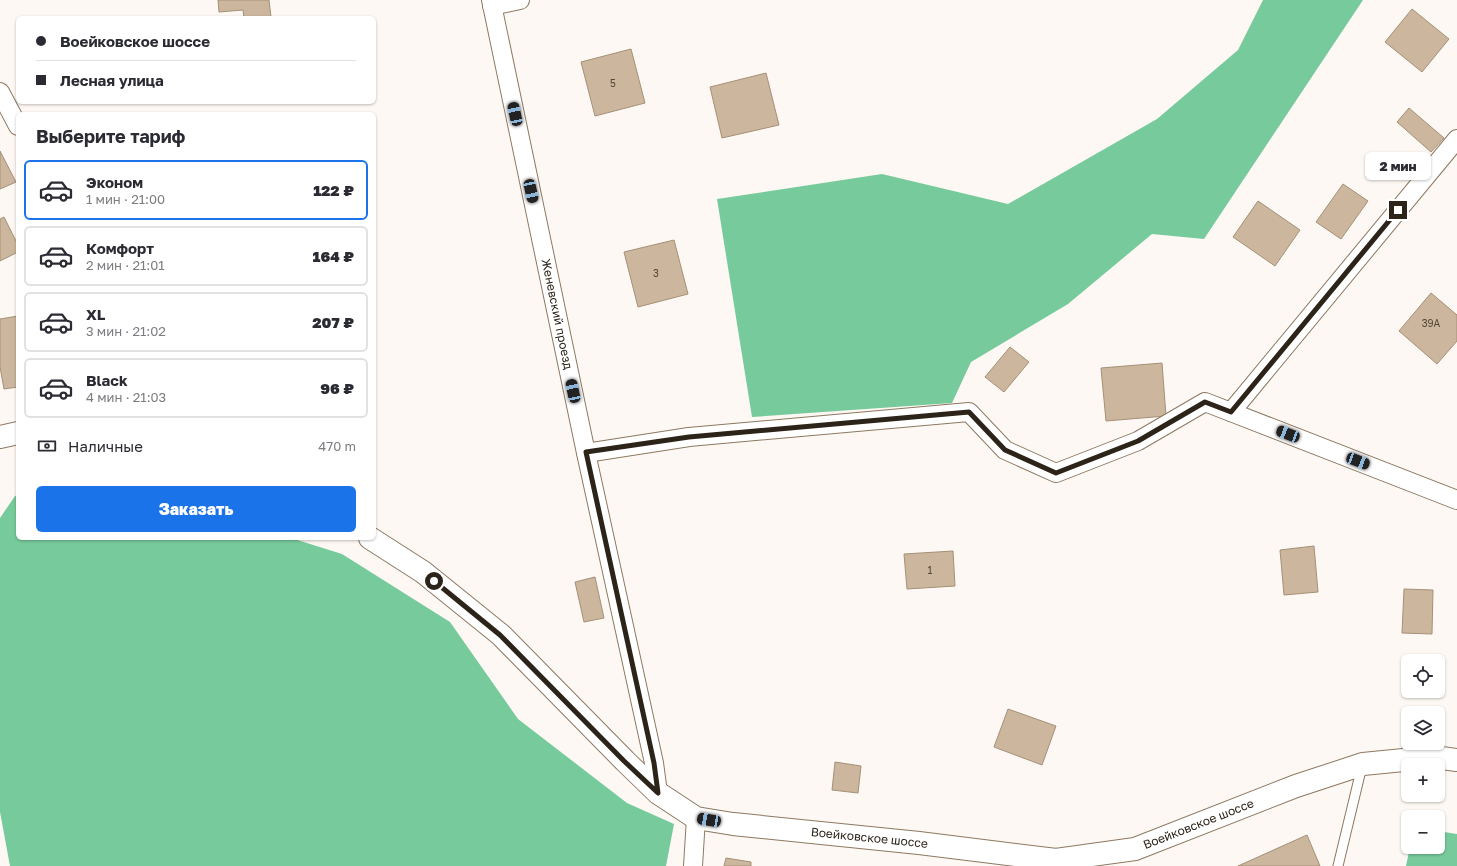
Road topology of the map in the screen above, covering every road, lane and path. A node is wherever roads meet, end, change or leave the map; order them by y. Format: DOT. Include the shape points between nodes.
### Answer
graph roads {
  1 [pos="520,0"];
  2 [pos="491,3"];
  3 [pos="0,92"];
  4 [pos="16,122"];
  5 [pos="1457,139"];
  6 [pos="1231,412"];
  7 [pos="16,433"];
  8 [pos="0,437"];
  9 [pos="586,452"];
  10 [pos="1457,500"];
  11 [pos="373,540"];
  12 [pos="1457,760"];
  13 [pos="1363,764"];
  14 [pos="658,793"];
  15 [pos="696,818"];
  16 [pos="693,866"];
  17 [pos="1338,866"];
  1 -- 2 [label="street"];
  2 -- 9 [label="street, Женевский проезд"];
  3 -- 4 [label="street"];
  5 -- 6 [label="street"];
  6 -- 9 [label="street" via="1205,402 1138,441 1056,473 1005,450 969,412 689,437"];
  6 -- 10 [label="street"];
  7 -- 8 [label="street"];
  9 -- 14 [label="street, Женевский проезд" via="654,763"];
  11 -- 14 [label="street, Воейковское шоссе" via="423,572 500,635"];
  12 -- 13 [label="street, Воейковское шоссе" via="1434,757"];
  13 -- 15 [label="street, Воейковское шоссе" via="1296,786 1135,849 1056,860"];
  13 -- 17 [label="lane"];
  14 -- 15 [label="street, Воейковское шоссе"];
  15 -- 16 [label="street"];
}
